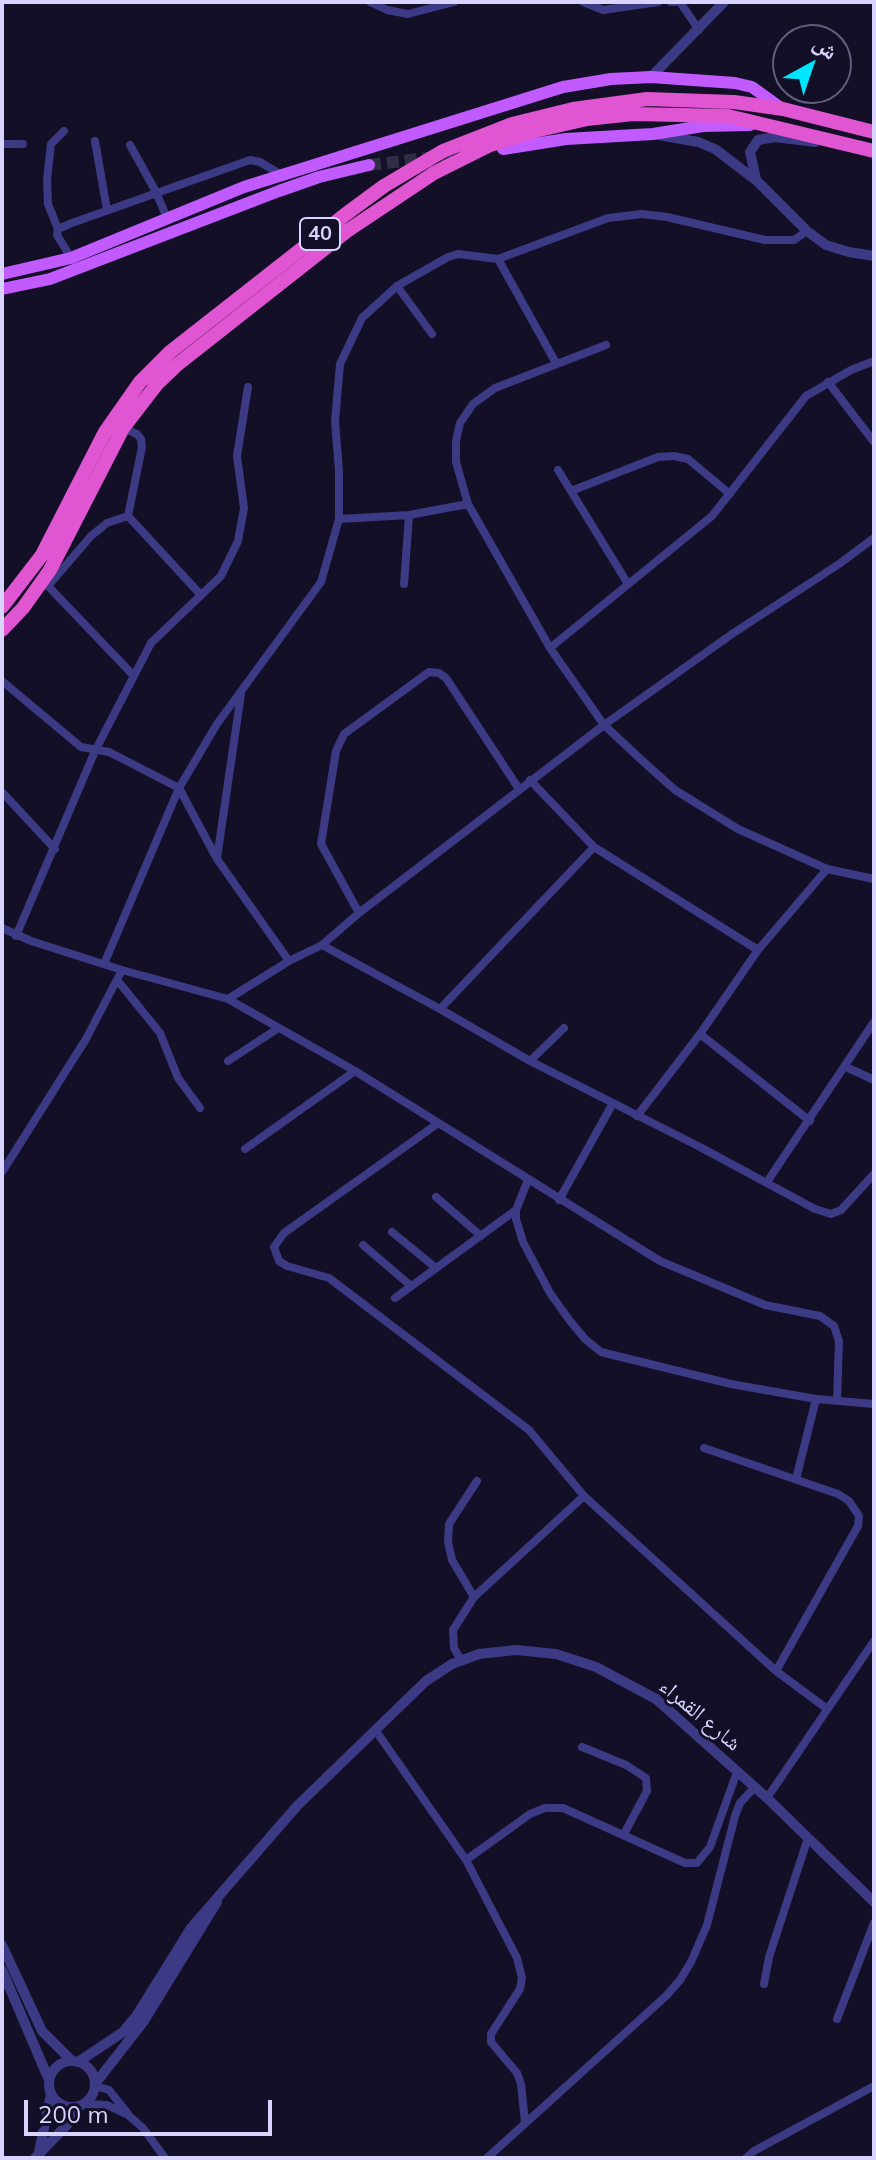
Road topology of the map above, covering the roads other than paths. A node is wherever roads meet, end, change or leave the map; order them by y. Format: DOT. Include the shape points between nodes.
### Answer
graph roads {
  1 [pos="370,2"];
  2 [pos="454,2"];
  3 [pos="583,2"];
  4 [pos="658,2"];
  5 [pos="671,2"];
  6 [pos="680,2"];
  7 [pos="724,2"];
  8 [pos="699,30"];
  9 [pos="651,77"];
  10 [pos="783,109"];
  11 [pos="762,124"];
  12 [pos="64,131"];
  13 [pos="874,132"];
  14 [pos="653,134"];
  15 [pos="95,141"];
  16 [pos="838,143"];
  17 [pos="2,144"];
  18 [pos="23,144"];
  19 [pos="130,145"];
  20 [pos="503,149"];
  21 [pos="874,151"];
  22 [pos="369,165"];
  23 [pos="283,176"];
  24 [pos="757,181"];
  25 [pos="156,192"];
  26 [pos="107,210"];
  27 [pos="167,218"];
  28 [pos="58,229"];
  29 [pos="807,231"];
  30 [pos="874,256"];
  31 [pos="71,258"];
  32 [pos="498,259"];
  33 [pos="2,274"];
  34 [pos="397,286"];
  35 [pos="2,289"];
  36 [pos="432,334"];
  37 [pos="606,345"];
  38 [pos="874,361"];
  39 [pos="556,363"];
  40 [pos="828,382"];
  41 [pos="248,387"];
  42 [pos="123,428"];
  43 [pos="874,442"];
  44 [pos="558,470"];
  45 [pos="571,491"];
  46 [pos="730,494"];
  47 [pos="468,504"];
  48 [pos="409,515"];
  49 [pos="128,516"];
  50 [pos="339,519"];
  51 [pos="874,538"];
  52 [pos="404,584"];
  53 [pos="628,584"];
  54 [pos="44,586"];
  55 [pos="200,594"];
  56 [pos="2,607"];
  57 [pos="2,630"];
  58 [pos="550,648"];
  59 [pos="133,675"];
  60 [pos="2,681"];
  61 [pos="241,691"];
  62 [pos="604,725"];
  63 [pos="95,751"];
  64 [pos="530,780"];
  65 [pos="179,788"];
  66 [pos="519,789"];
  67 [pos="2,792"];
  68 [pos="594,847"];
  69 [pos="55,849"];
  70 [pos="217,859"];
  71 [pos="827,869"];
  72 [pos="874,879"];
  73 [pos="359,913"];
  74 [pos="2,928"];
  75 [pos="16,936"];
  76 [pos="322,945"];
  77 [pos="758,950"];
  78 [pos="289,961"];
  79 [pos="104,964"];
  80 [pos="122,970"];
  81 [pos="118,981"];
  82 [pos="228,999"];
  83 [pos="440,1009"];
  84 [pos="874,1022"];
  85 [pos="564,1028"];
  86 [pos="277,1029"];
  87 [pos="700,1034"];
  88 [pos="228,1061"];
  89 [pos="530,1061"];
  90 [pos="846,1067"];
  91 [pos="355,1071"];
  92 [pos="874,1080"];
  93 [pos="613,1103"];
  94 [pos="200,1108"];
  95 [pos="637,1116"];
  96 [pos="810,1121"];
  97 [pos="437,1124"];
  98 [pos="245,1149"];
  99 [pos="2,1172"];
  100 [pos="874,1174"];
  101 [pos="528,1180"];
  102 [pos="767,1182"];
  103 [pos="436,1197"];
  104 [pos="559,1200"];
  105 [pos="516,1210"];
  106 [pos="392,1232"];
  107 [pos="481,1236"];
  108 [pos="363,1245"];
  109 [pos="436,1268"];
  110 [pos="411,1286"];
  111 [pos="395,1298"];
  112 [pos="816,1399"];
  113 [pos="837,1401"];
  114 [pos="874,1404"];
  115 [pos="704,1448"];
  116 [pos="796,1479"];
  117 [pos="477,1481"];
  118 [pos="584,1496"];
  119 [pos="474,1597"];
  120 [pos="874,1642"];
  121 [pos="461,1660"];
  122 [pos="776,1671"];
  123 [pos="826,1708"];
  124 [pos="376,1731"];
  125 [pos="582,1747"];
  126 [pos="737,1772"];
  127 [pos="754,1788"];
  128 [pos="767,1798"];
  129 [pos="624,1834"];
  130 [pos="808,1838"];
  131 [pos="466,1860"];
  132 [pos="220,1897"];
  133 [pos="874,1902"];
  134 [pos="874,1923"];
  135 [pos="2,1945"];
  136 [pos="2,1970"];
  137 [pos="764,1984"];
  138 [pos="837,2019"];
  139 [pos="75,2062"];
  140 [pos="49,2080"];
  141 [pos="95,2085"];
  142 [pos="874,2086"];
  143 [pos="51,2094"];
  144 [pos="83,2105"];
  145 [pos="128,2115"];
  146 [pos="525,2122"];
  147 [pos="38,2157"];
  148 [pos="165,2158"];
  149 [pos="487,2158"];
  150 [pos="746,2158"];
  1 -- 2 [label="street" via="408,14"];
  3 -- 4 [label="street" via="603,10"];
  5 -- 6 [label="street"];
  6 -- 8 [label="street"];
  7 -- 8 [label="street"];
  8 -- 9 [label="street"];
  9 -- 10 [label="main road" via="752,87"];
  9 -- 23 [label="main road" via="537,94"];
  10 -- 13 [label="highway, 40"];
  10 -- 56 [label="highway, 40" via="677,98 573,109 465,142 384,186 170,352 140,382 105,432 33,569"];
  11 -- 14 [label="main road"];
  11 -- 16 [label="highway, 40"];
  11 -- 42 [label="highway, 40" via="668,113 587,119 463,157 347,231 178,364"];
  12 -- 28 [label="street" via="51,144 47,180 48,204"];
  14 -- 20 [label="main road"];
  14 -- 24 [label="street" via="715,149"];
  15 -- 26 [label="street"];
  16 -- 21 [label="highway, 40"];
  16 -- 24 [label="street" via="758,140 750,152"];
  17 -- 18 [label="street"];
  19 -- 25 [label="street"];
  22 -- 35 [label="main road" via="279,191 50,279"];
  23 -- 25 [label="street" via="250,160"];
  23 -- 27 [label="main road"];
  24 -- 29 [label="street"];
  25 -- 26 [label="street"];
  25 -- 27 [label="street"];
  26 -- 28 [label="street"];
  27 -- 31 [label="main road"];
  28 -- 31 [label="street"];
  29 -- 30 [label="street" via="837,249"];
  29 -- 32 [label="street" via="794,240 765,240 642,214 608,218"];
  31 -- 33 [label="main road"];
  32 -- 34 [label="street" via="458,254"];
  32 -- 39 [label="street"];
  34 -- 36 [label="street"];
  34 -- 50 [label="street" via="362,318 340,364 335,421"];
  37 -- 39 [label="street"];
  38 -- 40 [label="street"];
  39 -- 47 [label="street" via="495,388 473,404 460,423 456,462"];
  40 -- 43 [label="street"];
  40 -- 46 [label="street" via="806,396"];
  41 -- 55 [label="street" via="237,456 244,508 238,541 221,576"];
  42 -- 49 [label="street" via="137,434 142,447"];
  42 -- 54 [label="highway, 40"];
  44 -- 45 [label="street"];
  45 -- 46 [label="street" via="658,457 674,456 688,459"];
  45 -- 53 [label="street"];
  46 -- 53 [label="street" via="686,540"];
  47 -- 48 [label="street"];
  47 -- 58 [label="street"];
  48 -- 50 [label="street"];
  48 -- 52 [label="street"];
  49 -- 54 [label="street" via="91,536"];
  49 -- 55 [label="street"];
  50 -- 61 [label="street" via="321,582"];
  51 -- 62 [label="street"];
  53 -- 58 [label="street"];
  54 -- 57 [label="highway, 40"];
  54 -- 59 [label="street"];
  55 -- 59 [label="street" via="151,643"];
  58 -- 62 [label="street"];
  59 -- 63 [label="street"];
  60 -- 63 [label="street" via="64,735"];
  61 -- 65 [label="street"];
  61 -- 70 [label="street"];
  62 -- 64 [label="street"];
  62 -- 71 [label="street" via="675,790 738,829"];
  63 -- 65 [label="street" via="109,752"];
  63 -- 69 [label="street"];
  64 -- 66 [label="street"];
  64 -- 68 [label="street"];
  65 -- 70 [label="street"];
  65 -- 79 [label="street"];
  66 -- 73 [label="street"];
  66 -- 73 [label="street" via="439,673 429,672 344,734 336,751 321,844"];
  67 -- 69 [label="street"];
  68 -- 77 [label="street"];
  68 -- 83 [label="street"];
  69 -- 75 [label="street"];
  70 -- 78 [label="street"];
  71 -- 72 [label="street"];
  71 -- 77 [label="street"];
  73 -- 76 [label="street"];
  74 -- 75 [label="street"];
  75 -- 79 [label="street"];
  76 -- 78 [label="street"];
  76 -- 83 [label="street"];
  77 -- 87 [label="street"];
  78 -- 82 [label="street"];
  79 -- 80 [label="street"];
  80 -- 81 [label="street"];
  80 -- 82 [label="street"];
  81 -- 94 [label="street" via="160,1033 178,1078"];
  81 -- 99 [label="street"];
  82 -- 86 [label="street"];
  83 -- 89 [label="street"];
  84 -- 90 [label="street"];
  85 -- 89 [label="street"];
  86 -- 88 [label="street"];
  86 -- 91 [label="street"];
  87 -- 95 [label="street"];
  87 -- 96 [label="street"];
  89 -- 93 [label="street"];
  90 -- 92 [label="street"];
  90 -- 96 [label="street"];
  91 -- 97 [label="street"];
  91 -- 98 [label="street"];
  93 -- 95 [label="street"];
  93 -- 104 [label="street"];
  95 -- 102 [label="street"];
  96 -- 102 [label="street"];
  97 -- 101 [label="street"];
  97 -- 118 [label="street" via="284,1233 276,1241 275,1253 287,1266 329,1278 529,1430"];
  100 -- 102 [label="street" via="831,1214"];
  101 -- 104 [label="street"];
  101 -- 105 [label="street"];
  103 -- 107 [label="street"];
  104 -- 113 [label="street" via="687,1274 765,1305 829,1321 839,1341"];
  105 -- 107 [label="street"];
  105 -- 112 [label="street" via="523,1242 550,1293 601,1352"];
  106 -- 109 [label="street"];
  107 -- 109 [label="street"];
  108 -- 110 [label="street"];
  109 -- 110 [label="street"];
  110 -- 111 [label="street"];
  112 -- 113 [label="street"];
  112 -- 116 [label="street"];
  113 -- 114 [label="street"];
  115 -- 116 [label="street"];
  116 -- 122 [label="street" via="849,1501 859,1516 858,1526"];
  117 -- 119 [label="street" via="449,1524 448,1542 452,1560"];
  118 -- 119 [label="street"];
  118 -- 122 [label="street"];
  119 -- 121 [label="street" via="453,1630"];
  120 -- 123 [label="street"];
  121 -- 124 [label="street, شارع القمراء" via="426,1681"];
  121 -- 126 [label="street, شارع القمراء" via="516,1650 556,1654 596,1667 656,1699"];
  122 -- 123 [label="street"];
  123 -- 128 [label="street"];
  124 -- 131 [label="street"];
  124 -- 132 [label="street, شارع القمراء" via="297,1806"];
  125 -- 129 [label="street" via="646,1778 647,1791"];
  126 -- 127 [label="street, شارع القمراء"];
  126 -- 129 [label="street" via="710,1847 697,1863 685,1863"];
  127 -- 128 [label="street, شارع القمراء"];
  127 -- 146 [label="street" via="740,1803 707,1925 680,1980"];
  128 -- 130 [label="street, شارع القمراء"];
  129 -- 131 [label="street" via="563,1808 545,1808"];
  130 -- 133 [label="street, شارع القمراء"];
  130 -- 137 [label="street"];
  131 -- 146 [label="street" via="517,1958 522,1978 491,2042 517,2073"];
  132 -- 139 [label="street, شارع القمراء" via="191,1928 123,2032"];
  132 -- 141 [label="street, شارع القمراء" via="144,2021"];
  134 -- 138 [label="street"];
  135 -- 139 [label="street" via="42,2031"];
  136 -- 140 [label="street"];
  139 -- 140 [label="street" via="57,2066"];
  139 -- 141 [label="street" via="88,2068"];
  140 -- 143 [label="street"];
  141 -- 144 [label="street"];
  141 -- 145 [label="street" via="109,2090"];
  142 -- 150 [label="street"];
  143 -- 144 [label="street" via="63,2106"];
  143 -- 147 [label="street"];
  144 -- 145 [label="street" via="107,2105"];
  144 -- 147 [label="street"];
  145 -- 148 [label="street"];
  146 -- 149 [label="street"];
}
